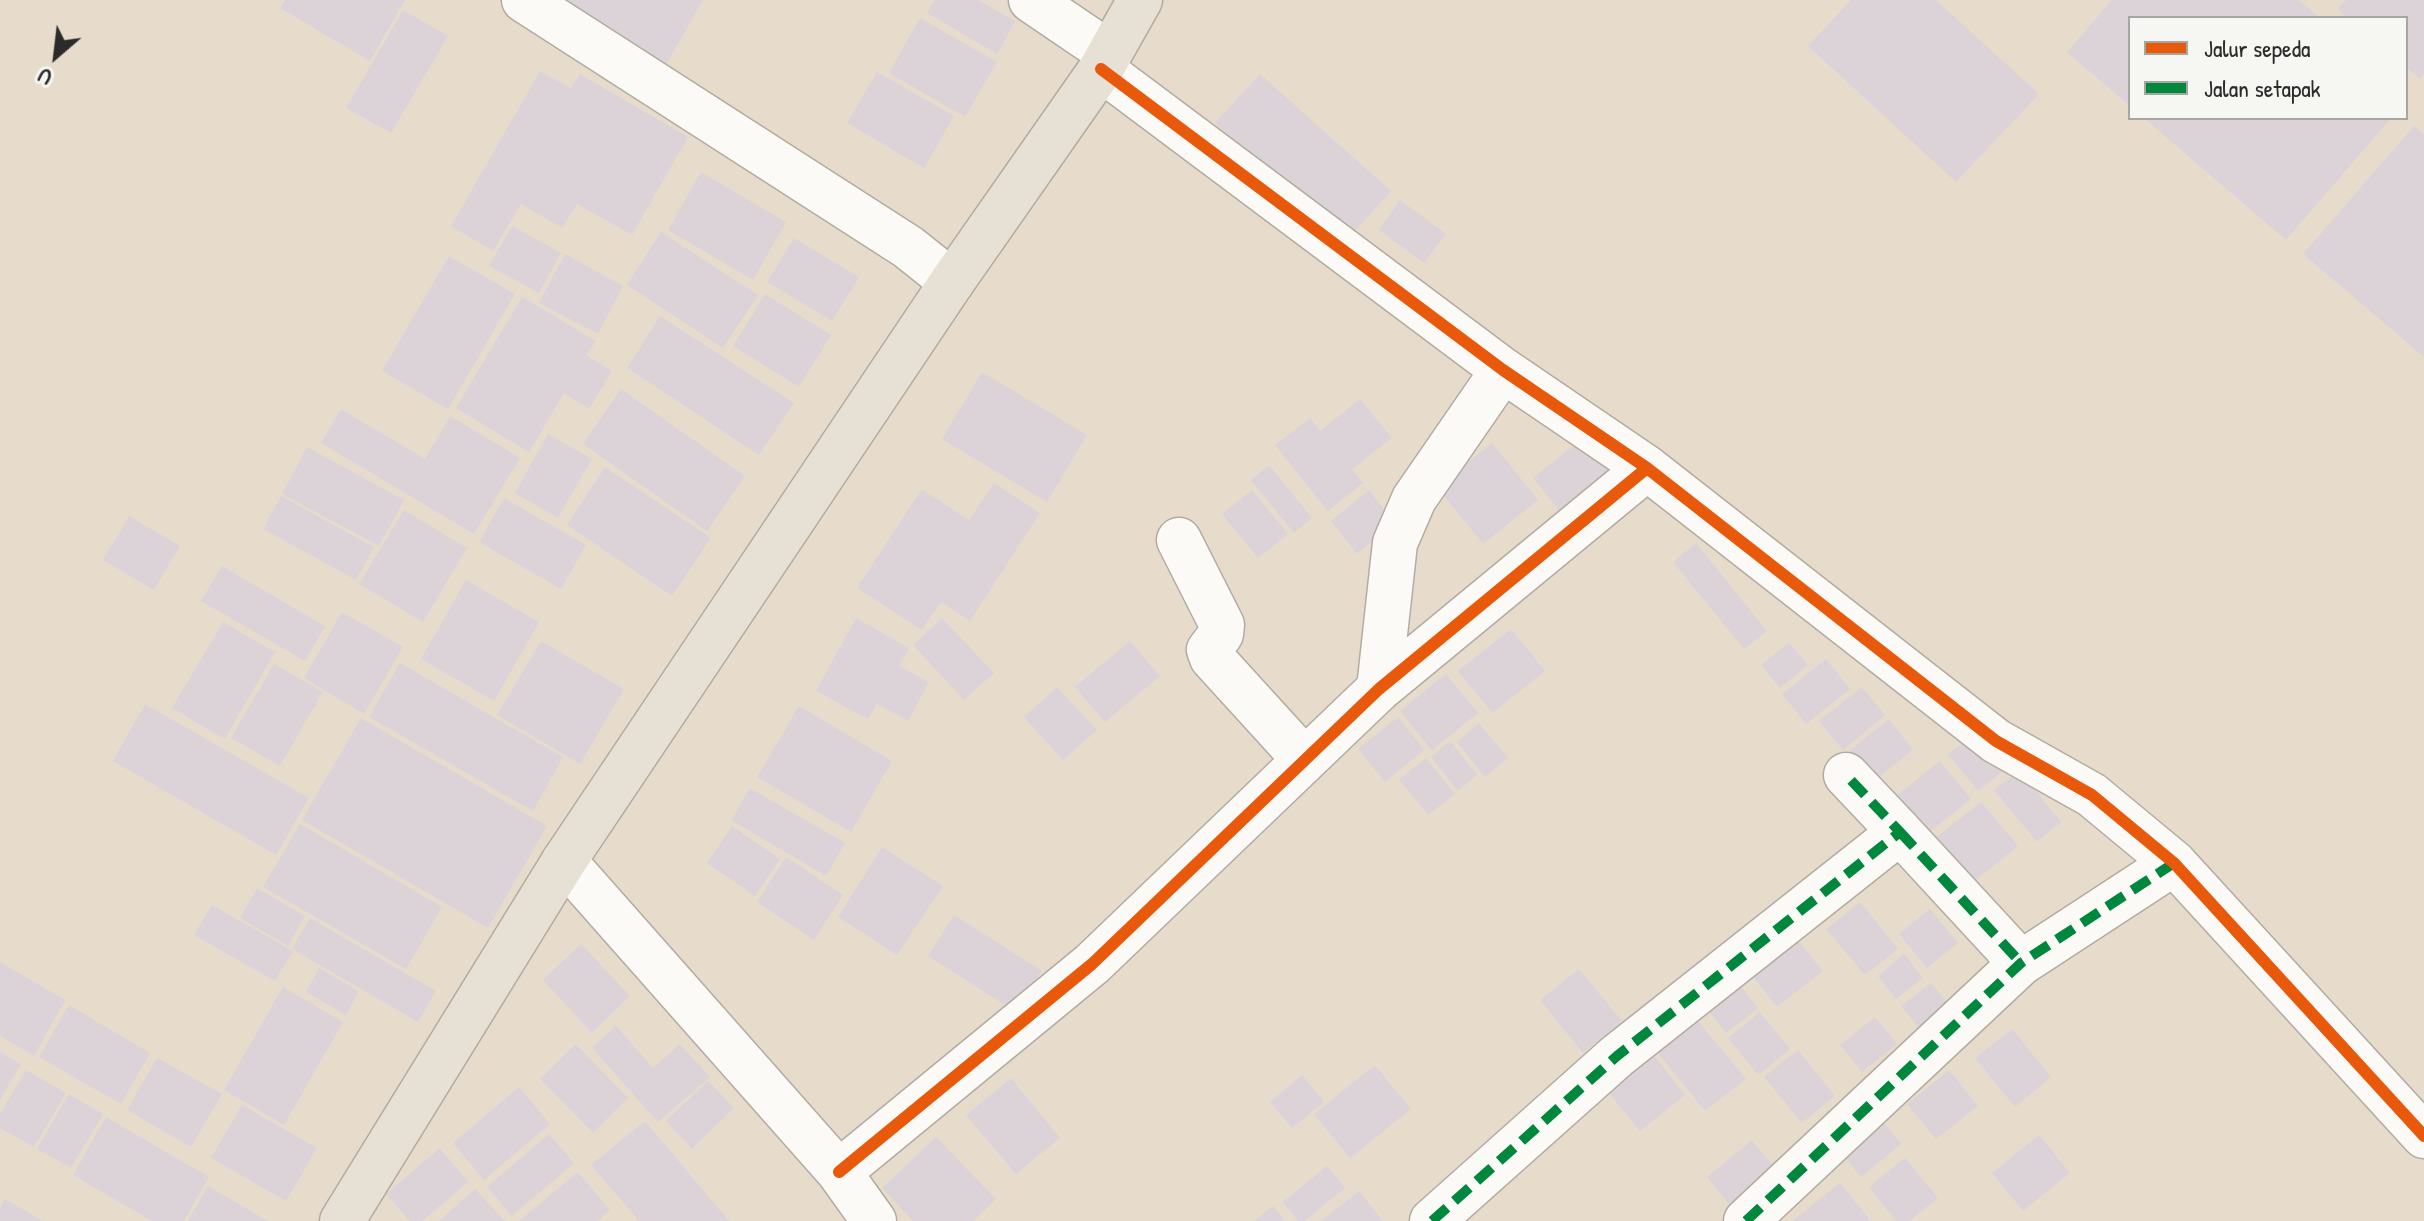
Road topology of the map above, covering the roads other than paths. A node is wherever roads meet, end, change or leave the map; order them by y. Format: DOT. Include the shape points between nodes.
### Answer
graph roads {
  1 [pos="524,0"];
  2 [pos="1031,0"];
  3 [pos="1140,0"];
  4 [pos="1105,61"];
  5 [pos="952,282"];
  6 [pos="1503,370"];
  7 [pos="1647,468"];
  8 [pos="1179,540"];
  9 [pos="1379,689"];
  10 [pos="1304,759"];
  11 [pos="1846,775"];
  12 [pos="1900,832"];
  13 [pos="564,861"];
  14 [pos="2174,863"];
  15 [pos="2021,963"];
  16 [pos="2424,1136"];
  17 [pos="839,1172"];
  18 [pos="342,1221"];
  19 [pos="874,1221"];
  20 [pos="1432,1221"];
  21 [pos="1746,1221"];
  1 -- 5 [label="street" via="908,247"];
  2 -- 4 [label="street"];
  3 -- 4 [label="main road"];
  4 -- 5 [label="main road"];
  4 -- 6 [label="street"];
  5 -- 13 [label="main road"];
  6 -- 7 [label="street"];
  6 -- 9 [label="street" via="1414,499 1395,543"];
  7 -- 9 [label="street"];
  7 -- 14 [label="street" via="1996,741 2092,795"];
  8 -- 10 [label="street" via="1222,625 1209,650 1212,658"];
  9 -- 10 [label="street"];
  10 -- 17 [label="street" via="1092,964"];
  11 -- 12 [label="street"];
  12 -- 15 [label="street"];
  12 -- 20 [label="street" via="1617,1056"];
  13 -- 17 [label="street"];
  13 -- 18 [label="main road"];
  14 -- 15 [label="street"];
  14 -- 16 [label="street"];
  15 -- 21 [label="street"];
  17 -- 19 [label="street"];
}
